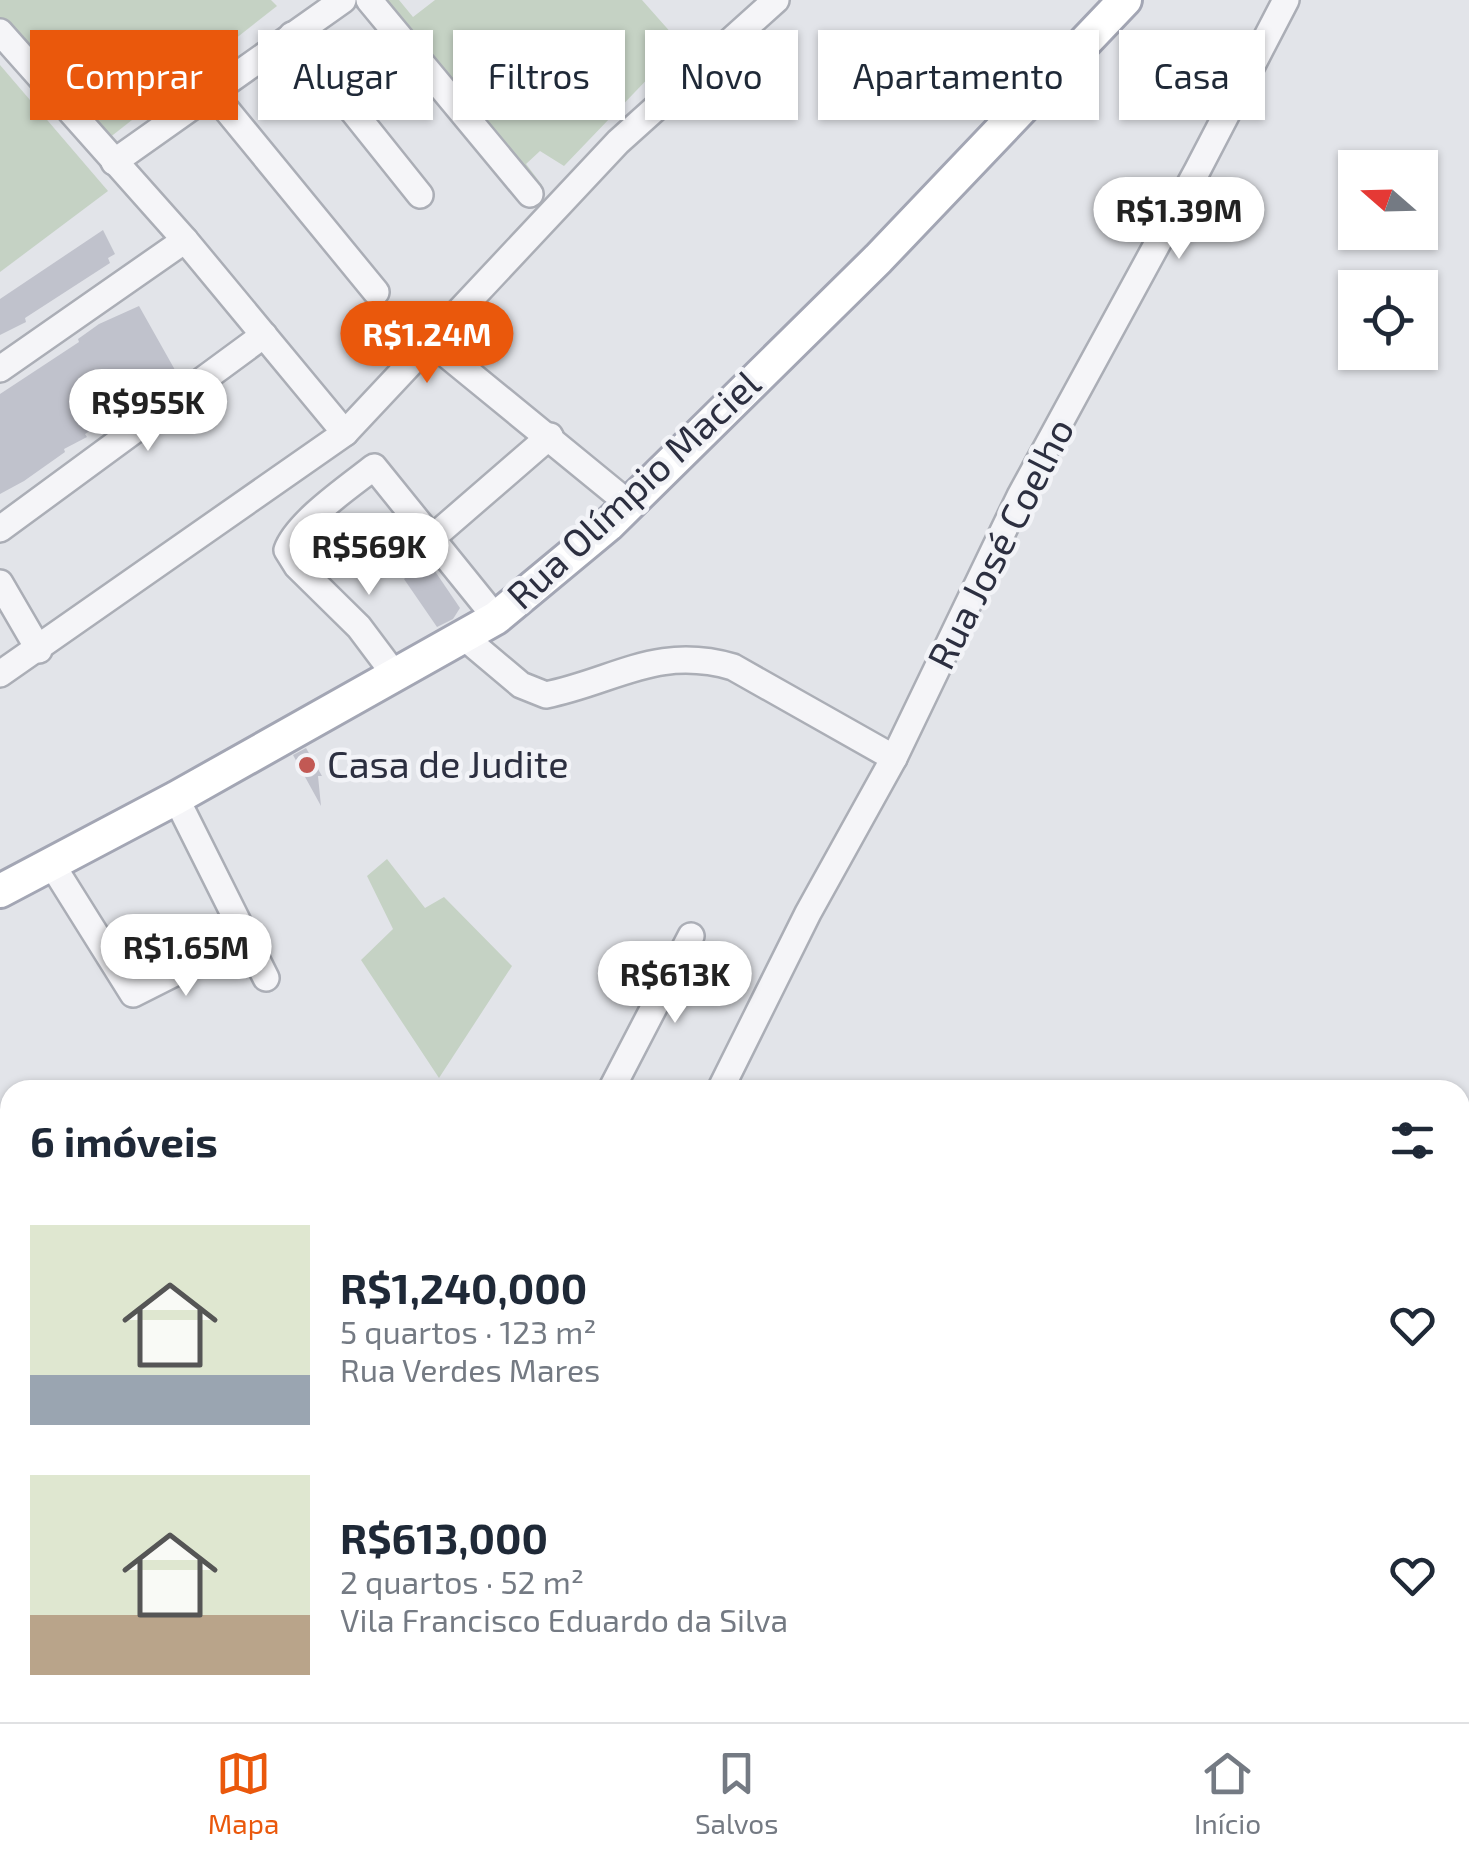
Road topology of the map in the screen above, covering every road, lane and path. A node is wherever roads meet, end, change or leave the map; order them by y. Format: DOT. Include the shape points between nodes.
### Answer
graph roads {
  1 [pos="343,0"];
  2 [pos="369,0"];
  3 [pos="776,0"];
  4 [pos="1126,0"];
  5 [pos="1286,0"];
  6 [pos="299,30"];
  7 [pos="0,32"];
  8 [pos="173,120"];
  9 [pos="235,120"];
  10 [pos="360,120"];
  11 [pos="114,162"];
  12 [pos="530,194"];
  13 [pos="420,195"];
  14 [pos="185,240"];
  15 [pos="376,292"];
  16 [pos="264,335"];
  17 [pos="431,342"];
  18 [pos="0,369"];
  19 [pos="345,433"];
  20 [pos="550,436"];
  21 [pos="628,504"];
  22 [pos="0,529"];
  23 [pos="431,539"];
  24 [pos="0,584"];
  25 [pos="496,618"];
  26 [pos="464,637"];
  27 [pos="39,650"];
  28 [pos="0,674"];
  29 [pos="395,675"];
  30 [pos="894,758"];
  31 [pos="176,798"];
  32 [pos="51,863"];
  33 [pos="0,890"];
  34 [pos="690,936"];
  35 [pos="246,938"];
  36 [pos="266,978"];
  37 [pos="616,1080"];
  38 [pos="725,1080"];
  1 -- 6 [label="street"];
  2 -- 12 [label="street"];
  3 -- 17 [label="street" via="618,142"];
  4 -- 21 [label="main road, Rua Olímpio Maciel" via="878,259"];
  5 -- 30 [label="street, Rua José Coelho" via="1020,496"];
  7 -- 11 [label="street"];
  8 -- 11 [label="street"];
  9 -- 15 [label="street"];
  10 -- 13 [label="street"];
  11 -- 14 [label="street"];
  14 -- 16 [label="street"];
  14 -- 18 [label="street"];
  16 -- 19 [label="street"];
  16 -- 22 [label="street"];
  17 -- 19 [label="street"];
  17 -- 20 [label="street"];
  19 -- 27 [label="street"];
  20 -- 21 [label="street"];
  20 -- 23 [label="street"];
  21 -- 25 [label="main road, Rua Olímpio Maciel"];
  23 -- 25 [label="street"];
  23 -- 29 [label="street" via="374,467 287,550"];
  24 -- 27 [label="street"];
  25 -- 26 [label="main road, Rua Olímpio Maciel"];
  26 -- 29 [label="main road, Rua Olímpio Maciel"];
  26 -- 30 [label="street" via="521,684 546,695 641,664 712,661"];
  27 -- 28 [label="street"];
  29 -- 31 [label="main road, Rua Olímpio Maciel"];
  30 -- 38 [label="street, Rua José Coelho"];
  31 -- 32 [label="main road, Rua Olímpio Maciel"];
  31 -- 35 [label="street"];
  32 -- 33 [label="main road, Rua Olímpio Maciel"];
  32 -- 35 [label="street" via="133,994"];
  34 -- 37 [label="street"];
  35 -- 36 [label="street"];
}
